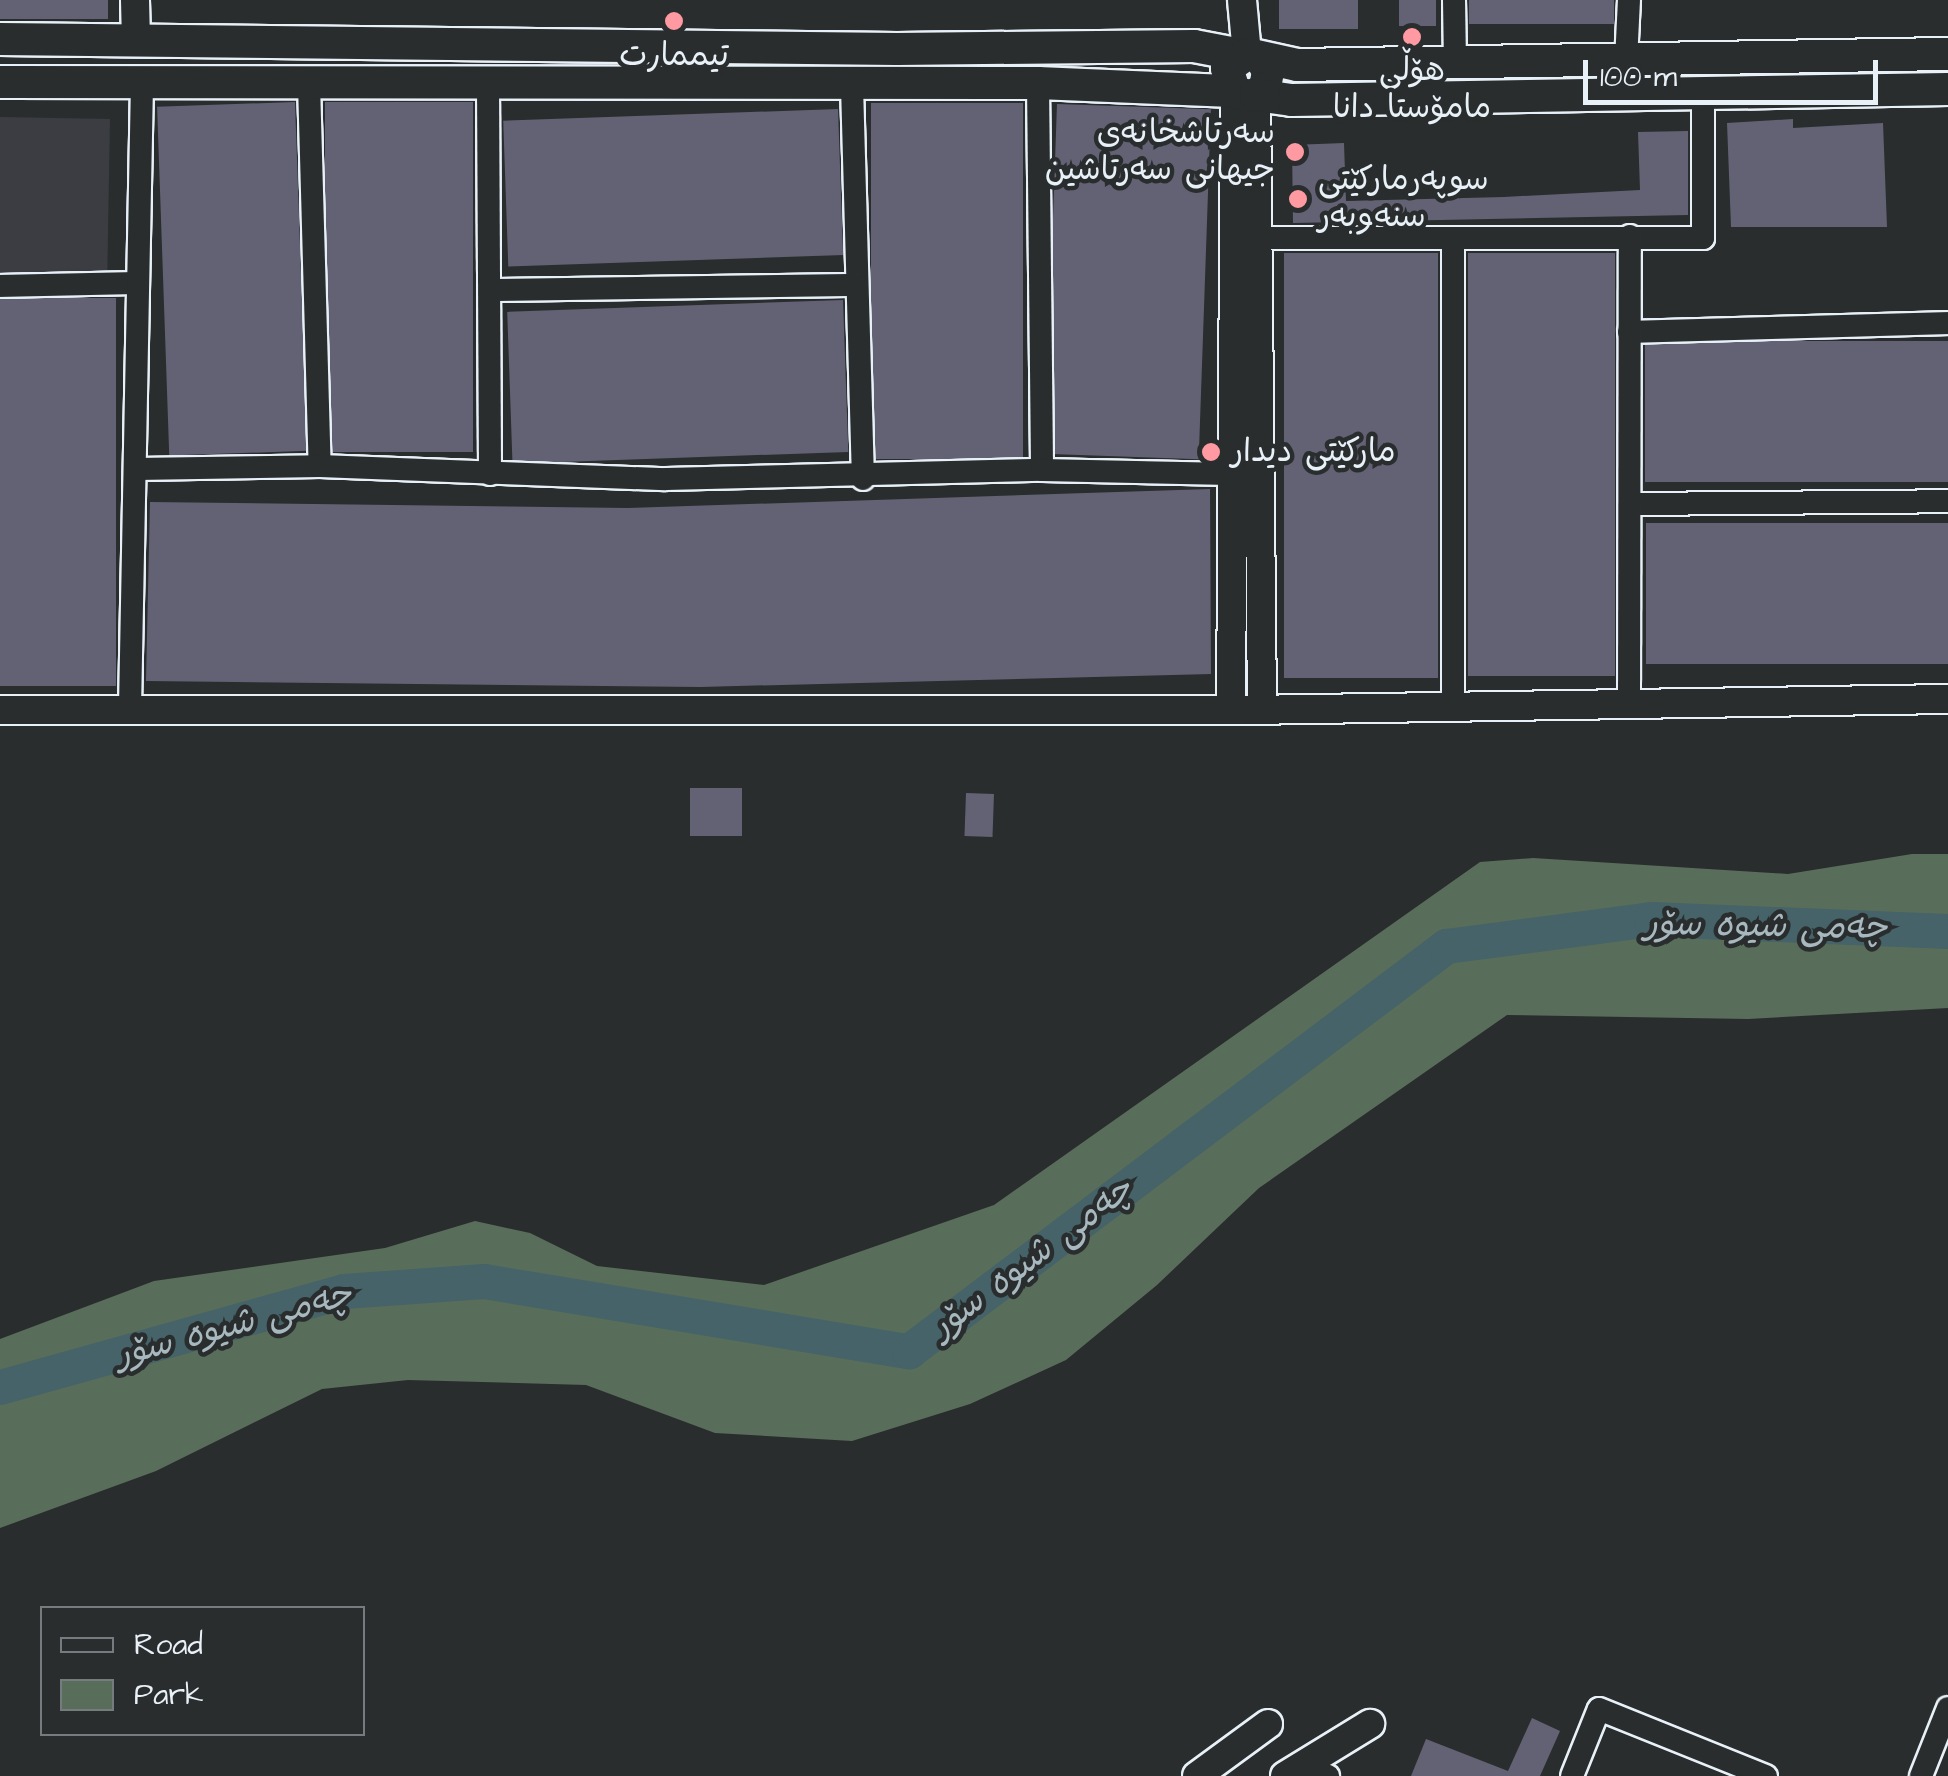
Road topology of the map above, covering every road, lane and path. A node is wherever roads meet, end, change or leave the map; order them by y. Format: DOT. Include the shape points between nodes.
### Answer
graph roads {
  1 [pos="135,0"];
  2 [pos="1242,0"];
  3 [pos="1454,0"];
  4 [pos="1629,0"];
  5 [pos="0,39"];
  6 [pos="136,40"];
  7 [pos="1948,54"];
  8 [pos="1249,56"];
  9 [pos="1626,61"];
  10 [pos="1455,64"];
  11 [pos="142,81"];
  12 [pos="0,82"];
  13 [pos="1038,83"];
  14 [pos="309,84"];
  15 [pos="488,85"];
  16 [pos="852,86"];
  17 [pos="1948,89"];
  18 [pos="1241,93"];
  19 [pos="1703,94"];
  20 [pos="1630,236"];
  21 [pos="1262,238"];
  22 [pos="1453,239"];
  23 [pos="137,283"];
  24 [pos="0,286"];
  25 [pos="855,286"];
  26 [pos="490,290"];
  27 [pos="1948,323"];
  28 [pos="1629,332"];
  29 [pos="320,466"];
  30 [pos="137,470"];
  31 [pos="1042,470"];
  32 [pos="490,474"];
  33 [pos="1230,474"];
  34 [pos="863,478"];
  35 [pos="1948,501"];
  36 [pos="1631,504"];
  37 [pos="1948,699"];
  38 [pos="1628,704"];
  39 [pos="1453,706"];
  40 [pos="130,708"];
  41 [pos="1262,709"];
  42 [pos="0,710"];
  43 [pos="1231,710"];
  44 [pos="1948,1708"];
  45 [pos="1268,1724"];
  46 [pos="1370,1724"];
  47 [pos="1305,1773"];
  48 [pos="1203,1774"];
  49 [pos="1572,1776"];
  50 [pos="1766,1776"];
  51 [pos="1921,1776"];
  1 -- 6 [label="street"];
  2 -- 8 [label="street"];
  3 -- 10 [label="street"];
  4 -- 9 [label="street"];
  5 -- 6 [label="main road"];
  6 -- 8 [label="main road" via="1194,46"];
  7 -- 9 [label="main road"];
  8 -- 10 [label="main road" via="1297,66"];
  8 -- 18 [label="main road" via="1269,78"];
  9 -- 10 [label="main road"];
  11 -- 12 [label="main road"];
  11 -- 14 [label="main road"];
  11 -- 23 [label="street"];
  13 -- 16 [label="main road"];
  13 -- 18 [label="main road"];
  13 -- 31 [label="street"];
  14 -- 15 [label="main road"];
  14 -- 29 [label="street"];
  15 -- 16 [label="main road"];
  15 -- 26 [label="street"];
  16 -- 25 [label="street"];
  17 -- 19 [label="main road"];
  18 -- 19 [label="main road" via="1292,100"];
  18 -- 21 [label="street"];
  18 -- 33 [label="street"];
  19 -- 20 [label="street" via="1703,238"];
  20 -- 22 [label="street"];
  20 -- 28 [label="street"];
  21 -- 22 [label="street"];
  21 -- 41 [label="street"];
  22 -- 39 [label="street"];
  23 -- 24 [label="street"];
  23 -- 30 [label="street"];
  25 -- 26 [label="street"];
  25 -- 34 [label="street"];
  26 -- 32 [label="street"];
  27 -- 28 [label="street"];
  28 -- 36 [label="street"];
  29 -- 30 [label="street"];
  29 -- 32 [label="street"];
  30 -- 40 [label="street"];
  31 -- 33 [label="street"];
  31 -- 34 [label="street"];
  32 -- 34 [label="street"];
  33 -- 43 [label="street"];
  35 -- 36 [label="street"];
  36 -- 38 [label="street"];
  37 -- 38 [label="street"];
  38 -- 39 [label="street"];
  39 -- 41 [label="street"];
  40 -- 42 [label="street"];
  40 -- 43 [label="street"];
  41 -- 43 [label="street"];
  44 -- 51 [label="street"];
  45 -- 48 [label="street"];
  46 -- 47 [label="street"];
  49 -- 50 [label="street" via="1599,1709"];
}
